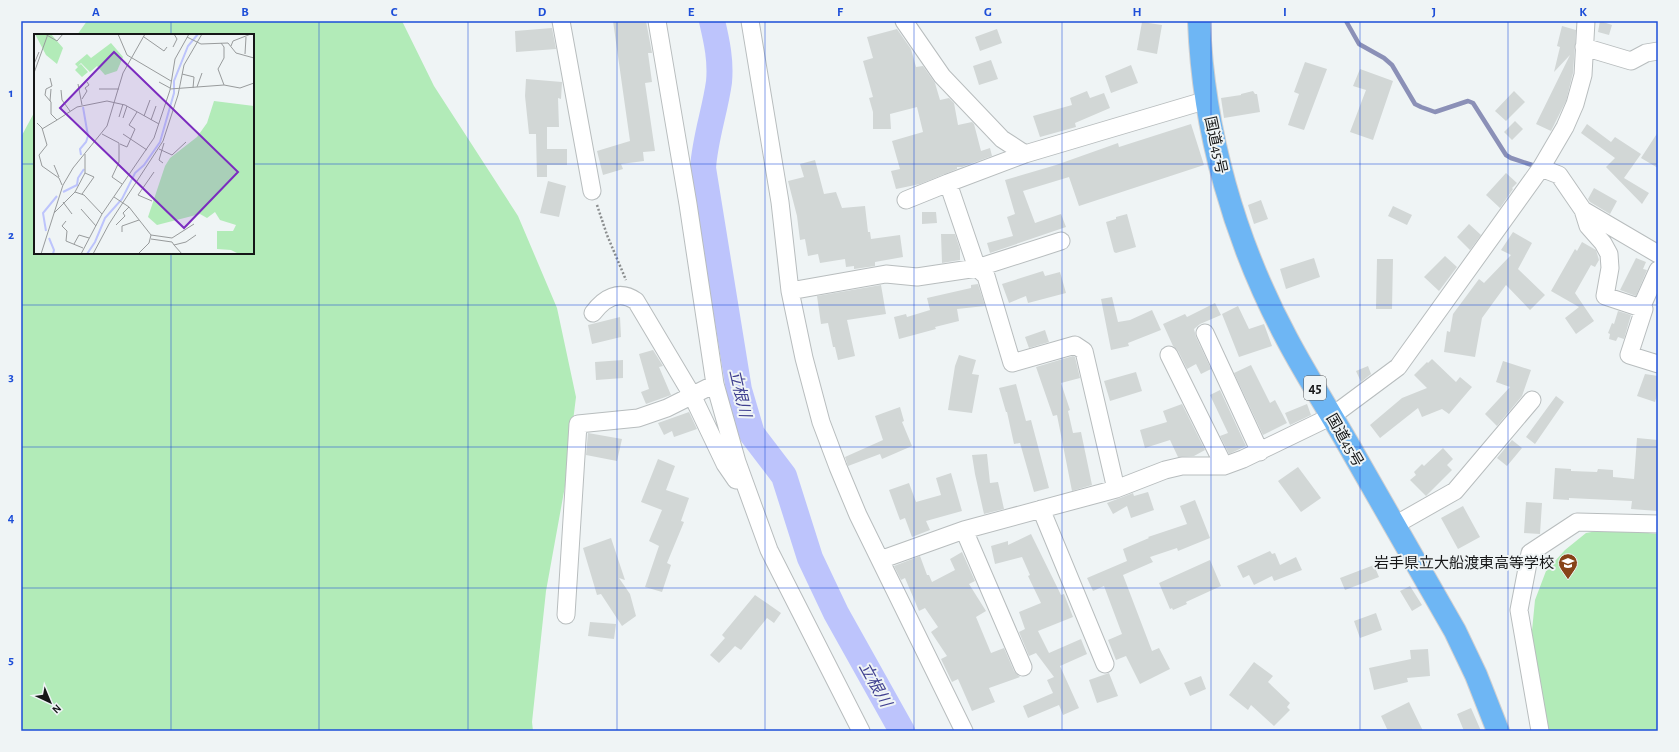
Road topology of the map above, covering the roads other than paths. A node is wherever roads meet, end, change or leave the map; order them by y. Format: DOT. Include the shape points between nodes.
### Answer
graph roads {
  1 [pos="561,21"];
  2 [pos="657,21"];
  3 [pos="750,21"];
  4 [pos="904,21"];
  5 [pos="1199,21"];
  6 [pos="1586,21"];
  7 [pos="1584,47"];
  8 [pos="1658,51"];
  9 [pos="1207,100"];
  10 [pos="1025,154"];
  11 [pos="1541,168"];
  12 [pos="948,183"];
  13 [pos="592,191"];
  14 [pos="906,200"];
  15 [pos="1584,210"];
  16 [pos="1061,241"];
  17 [pos="1658,254"];
  18 [pos="977,268"];
  19 [pos="1658,270"];
  20 [pos="790,291"];
  21 [pos="1641,308"];
  22 [pos="593,313"];
  23 [pos="1205,333"];
  24 [pos="1169,355"];
  25 [pos="1658,364"];
  26 [pos="715,384"];
  27 [pos="692,395"];
  28 [pos="1532,400"];
  29 [pos="1332,416"];
  30 [pos="1260,452"];
  31 [pos="1224,466"];
  32 [pos="1116,489"];
  33 [pos="751,502"];
  34 [pos="1042,509"];
  35 [pos="1658,524"];
  36 [pos="1395,525"];
  37 [pos="964,530"];
  38 [pos="880,560"];
  39 [pos="566,615"];
  40 [pos="1105,664"];
  41 [pos="1023,667"];
  42 [pos="861,731"];
  43 [pos="964,731"];
  44 [pos="1498,731"];
  45 [pos="1540,731"];
  1 -- 13 [label="street"];
  2 -- 26 [label="street"];
  3 -- 20 [label="street" via="780,202"];
  4 -- 10 [label="street" via="942,76 1002,139"];
  5 -- 9 [label="highway, 国道45号 / 45"];
  6 -- 7 [label="street"];
  7 -- 8 [label="street" via="1630,61 1646,53"];
  7 -- 11 [label="street" via="1582,75 1575,104"];
  9 -- 10 [label="street"];
  9 -- 29 [label="highway, 国道45号 / 45" via="1226,190 1240,236 1286,339"];
  10 -- 12 [label="street"];
  11 -- 15 [label="street" via="1559,175"];
  11 -- 29 [label="street" via="1398,367"];
  12 -- 14 [label="street"];
  12 -- 18 [label="street"];
  15 -- 17 [label="street"];
  15 -- 21 [label="street" via="1588,226 1609,254 1610,268 1605,296"];
  16 -- 18 [label="street"];
  18 -- 20 [label="street" via="917,277 886,274"];
  18 -- 32 [label="street" via="986,276 1012,363 1075,345 1084,351"];
  19 -- 21 [label="street"];
  20 -- 38 [label="street" via="821,422 838,467"];
  21 -- 25 [label="street" via="1644,309 1629,355"];
  22 -- 27 [label="street" via="600,304 618,295 636,301"];
  23 -- 30 [label="street"];
  24 -- 31 [label="street"];
  26 -- 27 [label="street"];
  26 -- 33 [label="street"];
  27 -- 33 [label="street" via="726,464"];
  27 -- 39 [label="street" via="667,408 638,418 578,424"];
  28 -- 36 [label="street" via="1455,491"];
  29 -- 30 [label="street"];
  29 -- 36 [label="highway, 国道45号 / 45"];
  30 -- 31 [label="street"];
  31 -- 32 [label="street" via="1182,466"];
  32 -- 34 [label="street"];
  33 -- 42 [label="street" via="769,550"];
  34 -- 37 [label="street"];
  34 -- 40 [label="street"];
  35 -- 45 [label="street" via="1577,522 1530,553 1520,610"];
  36 -- 44 [label="highway, 国道45号 / 45" via="1455,631"];
  37 -- 38 [label="street"];
  37 -- 41 [label="street"];
  38 -- 43 [label="street"];
}
